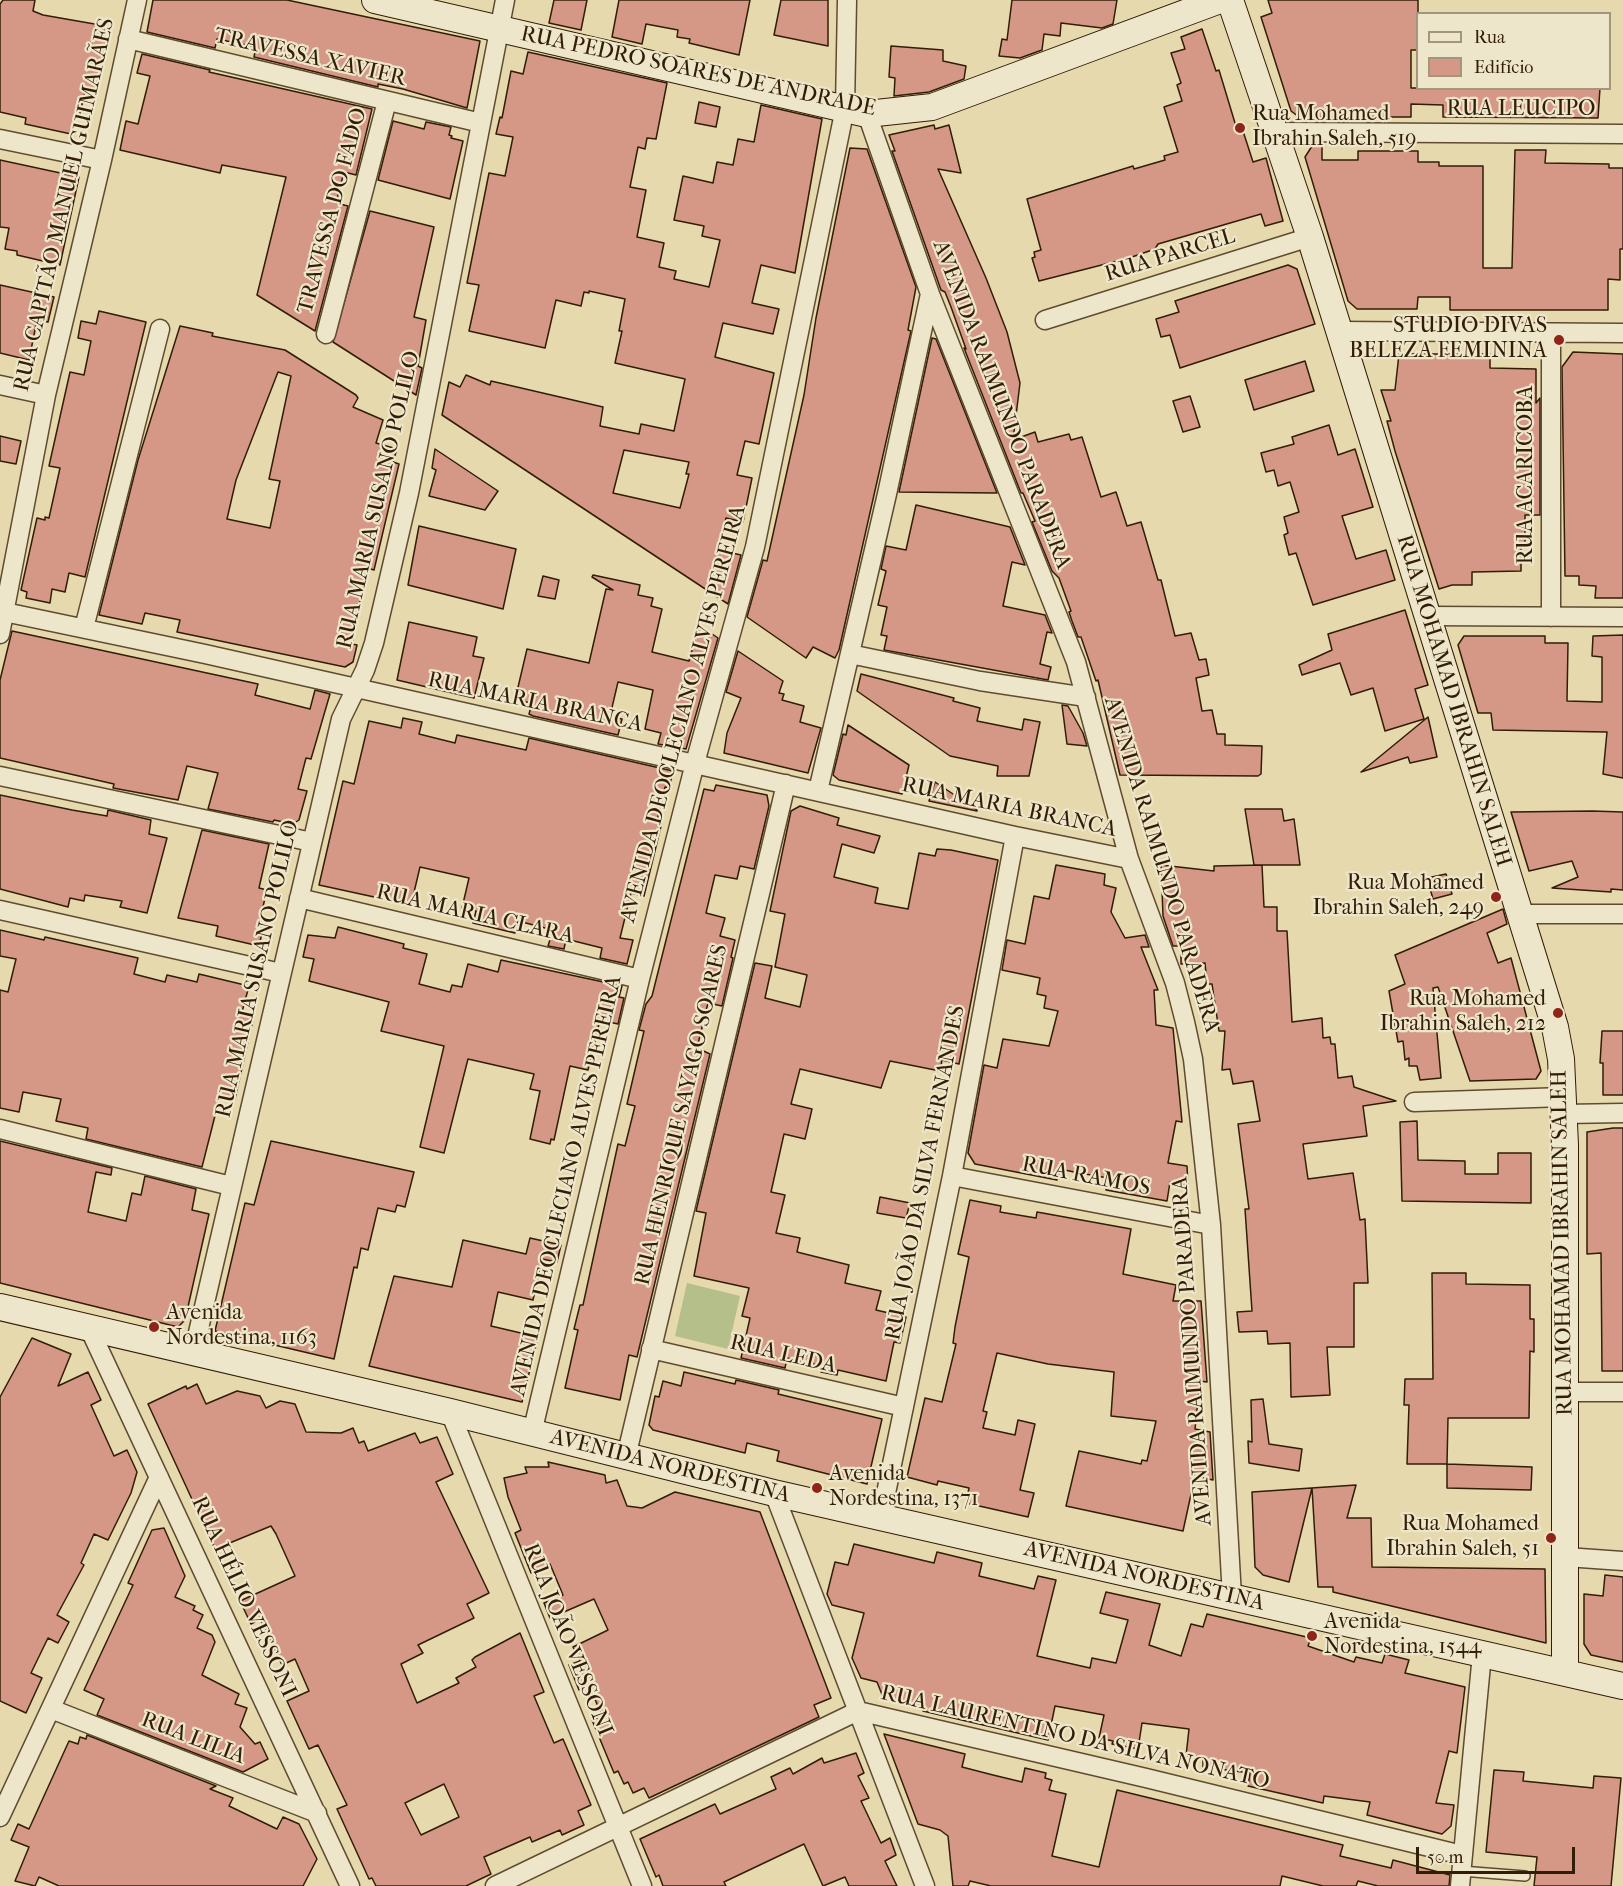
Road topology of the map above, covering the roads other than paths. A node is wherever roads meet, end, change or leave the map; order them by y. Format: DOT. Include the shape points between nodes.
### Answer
graph roads {
  1 [pos="136,0"];
  2 [pos="375,0"];
  3 [pos="505,0"];
  4 [pos="847,0"];
  5 [pos="1220,0"];
  6 [pos="1230,0"];
  7 [pos="499,28"];
  8 [pos="128,39"];
  9 [pos="387,101"];
  10 [pos="856,111"];
  11 [pos="481,123"];
  12 [pos="1275,132"];
  13 [pos="1623,134"];
  14 [pos="0,139"];
  15 [pos="102,160"];
  16 [pos="1310,237"];
  17 [pos="930,294"];
  18 [pos="1044,320"];
  19 [pos="160,329"];
  20 [pos="1338,331"];
  21 [pos="1551,333"];
  22 [pos="1623,333"];
  23 [pos="326,334"];
  24 [pos="0,385"];
  25 [pos="46,395"];
  26 [pos="3,612"];
  27 [pos="1427,616"];
  28 [pos="1551,617"];
  29 [pos="1623,617"];
  30 [pos="84,628"];
  31 [pos="0,634"];
  32 [pos="850,654"];
  33 [pos="356,688"];
  34 [pos="1086,697"];
  35 [pos="695,763"];
  36 [pos="0,777"];
  37 [pos="786,784"];
  38 [pos="818,791"];
  39 [pos="1015,836"];
  40 [pos="312,842"];
  41 [pos="1129,859"];
  42 [pos="299,898"];
  43 [pos="0,910"];
  44 [pos="1518,914"];
  45 [pos="1623,914"];
  46 [pos="281,974"];
  47 [pos="640,979"];
  48 [pos="1414,1102"];
  49 [pos="1564,1105"];
  50 [pos="1623,1113"];
  51 [pos="0,1129"];
  52 [pos="952,1176"];
  53 [pos="231,1186"];
  54 [pos="1211,1225"];
  55 [pos="2,1314"];
  56 [pos="90,1330"];
  57 [pos="651,1349"];
  58 [pos="193,1354"];
  59 [pos="1564,1392"];
  60 [pos="1623,1392"];
  61 [pos="904,1407"];
  62 [pos="450,1412"];
  63 [pos="532,1434"];
  64 [pos="626,1457"];
  65 [pos="159,1477"];
  66 [pos="774,1493"];
  67 [pos="881,1517"];
  68 [pos="1566,1557"];
  69 [pos="1623,1561"];
  70 [pos="1232,1597"];
  71 [pos="1482,1654"];
  72 [pos="1565,1672"];
  73 [pos="1623,1686"];
  74 [pos="51,1709"];
  75 [pos="858,1711"];
  76 [pos="317,1813"];
  77 [pos="0,1817"];
  78 [pos="617,1827"];
  79 [pos="1461,1871"];
  80 [pos="1525,1876"];
  81 [pos="350,1886"];
  82 [pos="495,1886"];
  83 [pos="642,1886"];
  84 [pos="925,1886"];
  1 -- 8 [label="street, RUA CAPITÃO MANUEL GUIMARÃES"];
  2 -- 7 [label="street, RUA PEDRO SOARES DE ANDRADE"];
  3 -- 7 [label="street, RUA MARIA SUSANO POLILO"];
  4 -- 10 [label="street, AVENIDA DEOCLECIANO ALVES PEREIRA"];
  5 -- 10 [label="street, RUA PEDRO SOARES DE ANDRADE" via="932,106"];
  6 -- 12 [label="street, RUA MOHAMAD IBRAHIN SALEH"];
  7 -- 10 [label="street, RUA PEDRO SOARES DE ANDRADE"];
  7 -- 11 [label="street, RUA MARIA SUSANO POLILO"];
  8 -- 9 [label="street, TRAVESSA XAVIER"];
  8 -- 15 [label="street, RUA CAPITÃO MANUEL GUIMARÃES"];
  9 -- 11 [label="street, TRAVESSA XAVIER"];
  9 -- 23 [label="street, TRAVESSA DO FADO"];
  10 -- 17 [label="street, AVENIDA RAIMUNDO PARADERA"];
  10 -- 35 [label="street, AVENIDA DEOCLECIANO ALVES PEREIRA" via="755,547"];
  11 -- 33 [label="street, RUA MARIA SUSANO POLILO" via="409,493 374,643"];
  12 -- 13 [label="street, RUA LEUCIPO"];
  12 -- 16 [label="street, RUA MOHAMAD IBRAHIN SALEH"];
  14 -- 15 [label="street"];
  15 -- 25 [label="street, RUA CAPITÃO MANUEL GUIMARÃES"];
  16 -- 18 [label="street, RUA PARCEL"];
  16 -- 20 [label="street, RUA MOHAMAD IBRAHIN SALEH"];
  17 -- 32 [label="street"];
  17 -- 34 [label="street, AVENIDA RAIMUNDO PARADERA" via="1076,662"];
  19 -- 30 [label="street"];
  20 -- 21 [label="street"];
  20 -- 27 [label="street, RUA MOHAMAD IBRAHIN SALEH"];
  21 -- 22 [label="street"];
  21 -- 28 [label="street, RUA ACARICOBA"];
  24 -- 25 [label="street"];
  25 -- 26 [label="street, RUA CAPITÃO MANUEL GUIMARÃES"];
  26 -- 30 [label="street, RUA MARIA BRANCA"];
  26 -- 31 [label="street, RUA CAPITÃO MANUEL GUIMARÃES"];
  27 -- 28 [label="street"];
  27 -- 44 [label="street, RUA MOHAMAD IBRAHIN SALEH"];
  28 -- 29 [label="street"];
  30 -- 33 [label="street, RUA MARIA BRANCA"];
  32 -- 34 [label="street" via="980,681"];
  32 -- 38 [label="street"];
  33 -- 35 [label="street, RUA MARIA BRANCA"];
  33 -- 40 [label="street, RUA MARIA SUSANO POLILO" via="341,719"];
  34 -- 41 [label="street, AVENIDA RAIMUNDO PARADERA"];
  35 -- 37 [label="street, RUA MARIA BRANCA"];
  35 -- 47 [label="street, AVENIDA DEOCLECIANO ALVES PEREIRA"];
  36 -- 40 [label="street"];
  37 -- 38 [label="street, RUA MARIA BRANCA"];
  37 -- 57 [label="street, RUA HENRIQUE SAYAGO SOARES"];
  38 -- 39 [label="street, RUA MARIA BRANCA"];
  39 -- 41 [label="street, RUA MARIA BRANCA"];
  39 -- 52 [label="street, RUA JOÃO DA SILVA FERNANDES"];
  40 -- 42 [label="street, RUA MARIA SUSANO POLILO"];
  41 -- 54 [label="street, AVENIDA RAIMUNDO PARADERA" via="1175,983 1185,1022 1193,1059"];
  42 -- 46 [label="street, RUA MARIA SUSANO POLILO"];
  42 -- 47 [label="street, RUA MARIA CLARA"];
  43 -- 46 [label="street"];
  44 -- 45 [label="street"];
  44 -- 49 [label="street, RUA MOHAMAD IBRAHIN SALEH" via="1555,1027"];
  46 -- 53 [label="street, RUA MARIA SUSANO POLILO"];
  47 -- 63 [label="street, AVENIDA DEOCLECIANO ALVES PEREIRA"];
  48 -- 49 [label="street"];
  49 -- 50 [label="street"];
  49 -- 59 [label="street, RUA MOHAMAD IBRAHIN SALEH"];
  51 -- 53 [label="street"];
  52 -- 54 [label="street, RUA RAMOS"];
  52 -- 61 [label="street, RUA JOÃO DA SILVA FERNANDES"];
  53 -- 58 [label="street, RUA MARIA SUSANO POLILO"];
  54 -- 70 [label="street, AVENIDA RAIMUNDO PARADERA"];
  55 -- 56 [label="street, AVENIDA NORDESTINA"];
  56 -- 58 [label="street, AVENIDA NORDESTINA"];
  56 -- 65 [label="street, RUA HÉLIO VESSONI"];
  57 -- 61 [label="street, RUA LEDA"];
  57 -- 64 [label="street, RUA HENRIQUE SAYAGO SOARES"];
  58 -- 62 [label="street, AVENIDA NORDESTINA"];
  59 -- 60 [label="street"];
  59 -- 68 [label="street, RUA MOHAMAD IBRAHIN SALEH"];
  61 -- 67 [label="street, RUA JOÃO DA SILVA FERNANDES"];
  62 -- 63 [label="street, AVENIDA NORDESTINA"];
  62 -- 78 [label="street, RUA JOÃO VESSONI"];
  63 -- 64 [label="street, AVENIDA NORDESTINA"];
  64 -- 66 [label="street, AVENIDA NORDESTINA"];
  65 -- 74 [label="street"];
  65 -- 76 [label="street, RUA HÉLIO VESSONI"];
  66 -- 67 [label="street, AVENIDA NORDESTINA"];
  66 -- 75 [label="street"];
  67 -- 70 [label="street, AVENIDA NORDESTINA"];
  68 -- 69 [label="street"];
  68 -- 72 [label="street, RUA MOHAMAD IBRAHIN SALEH"];
  70 -- 71 [label="street, AVENIDA NORDESTINA"];
  71 -- 72 [label="street, AVENIDA NORDESTINA"];
  71 -- 79 [label="street"];
  72 -- 73 [label="street, AVENIDA NORDESTINA"];
  74 -- 76 [label="street, RUA LILIA"];
  74 -- 77 [label="street"];
  75 -- 78 [label="street, RUA LAURENTINO DA SILVA NONATO"];
  75 -- 79 [label="street, RUA LAURENTINO DA SILVA NONATO" via="1146,1778"];
  75 -- 84 [label="street"];
  76 -- 81 [label="street, RUA HÉLIO VESSONI"];
  78 -- 82 [label="street, RUA LAURENTINO DA SILVA NONATO"];
  78 -- 83 [label="street, RUA JOÃO VESSONI"];
  79 -- 80 [label="lane"];
}
